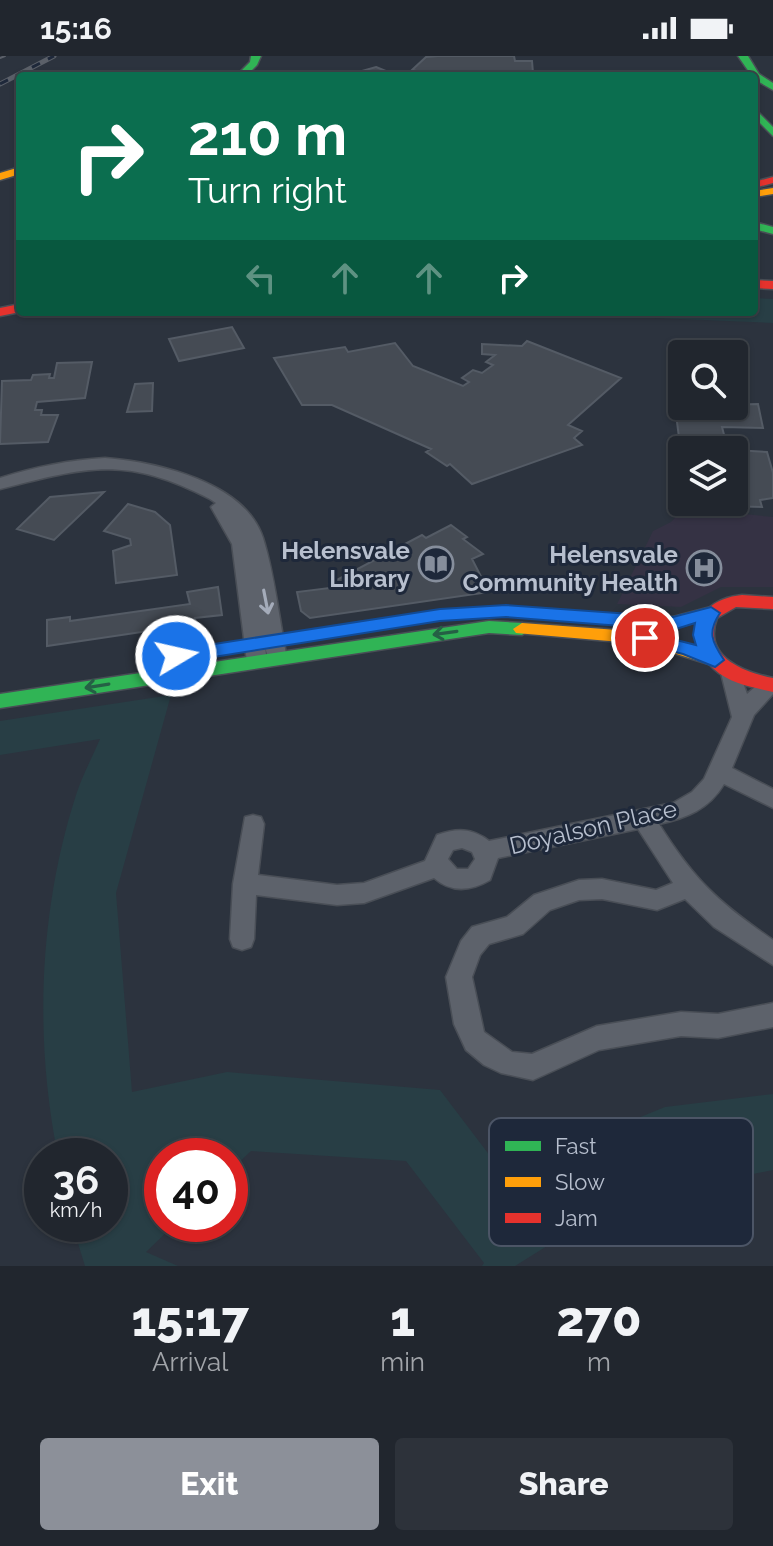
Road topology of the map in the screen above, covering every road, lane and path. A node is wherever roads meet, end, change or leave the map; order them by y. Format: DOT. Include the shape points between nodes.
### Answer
graph roads {
  1 [pos="758,116"];
  2 [pos="773,133"];
  3 [pos="0,484"];
  4 [pos="773,603"];
  5 [pos="455,613"];
  6 [pos="711,613"];
  7 [pos="350,629"];
  8 [pos="265,652"];
  9 [pos="723,666"];
  10 [pos="0,682"];
  11 [pos="772,685"];
  12 [pos="0,701"];
  13 [pos="741,714"];
  14 [pos="719,771"];
  15 [pos="773,799"];
  16 [pos="644,819"];
  17 [pos="253,824"];
  18 [pos="245,884"];
  19 [pos="690,886"];
  20 [pos="242,939"];
  21 [pos="773,954"];
  22 [pos="773,1015"];
  1 -- 2 [label="main road"];
  3 -- 8 [label="street" via="58,467 98,463 153,468 219,495 247,521 254,537"];
  4 -- 6 [label="main road" via="736,601"];
  5 -- 6 [label="main road" via="506,611 673,623"];
  6 -- 9 [label="main road" via="702,635"];
  7 -- 8 [label="main road"];
  9 -- 8 [label="main road, one-way" via="688,649 645,638 489,627"];
  8 -- 10 [label="main road"];
  8 -- 12 [label="main road, one-way"];
  9 -- 11 [label="main road"];
  9 -- 13 [label="street"];
  11 -- 13 [label="street, Doyalson Place"];
  13 -- 14 [label="street, Doyalson Place"];
  14 -- 15 [label="street"];
  14 -- 16 [label="street, Doyalson Place" via="701,798 678,811"];
  16 -- 18 [label="street, Doyalson Place" via="485,851 486,866 475,878 458,880 438,866 364,893 337,895"];
  16 -- 19 [label="street"];
  17 -- 18 [label="street"];
  18 -- 20 [label="street"];
  19 -- 21 [label="street" via="717,915"];
  19 -- 22 [label="street" via="657,900 579,890 542,902 514,926 481,935 459,977 475,1041 510,1064 533,1067 597,1038"];
}
